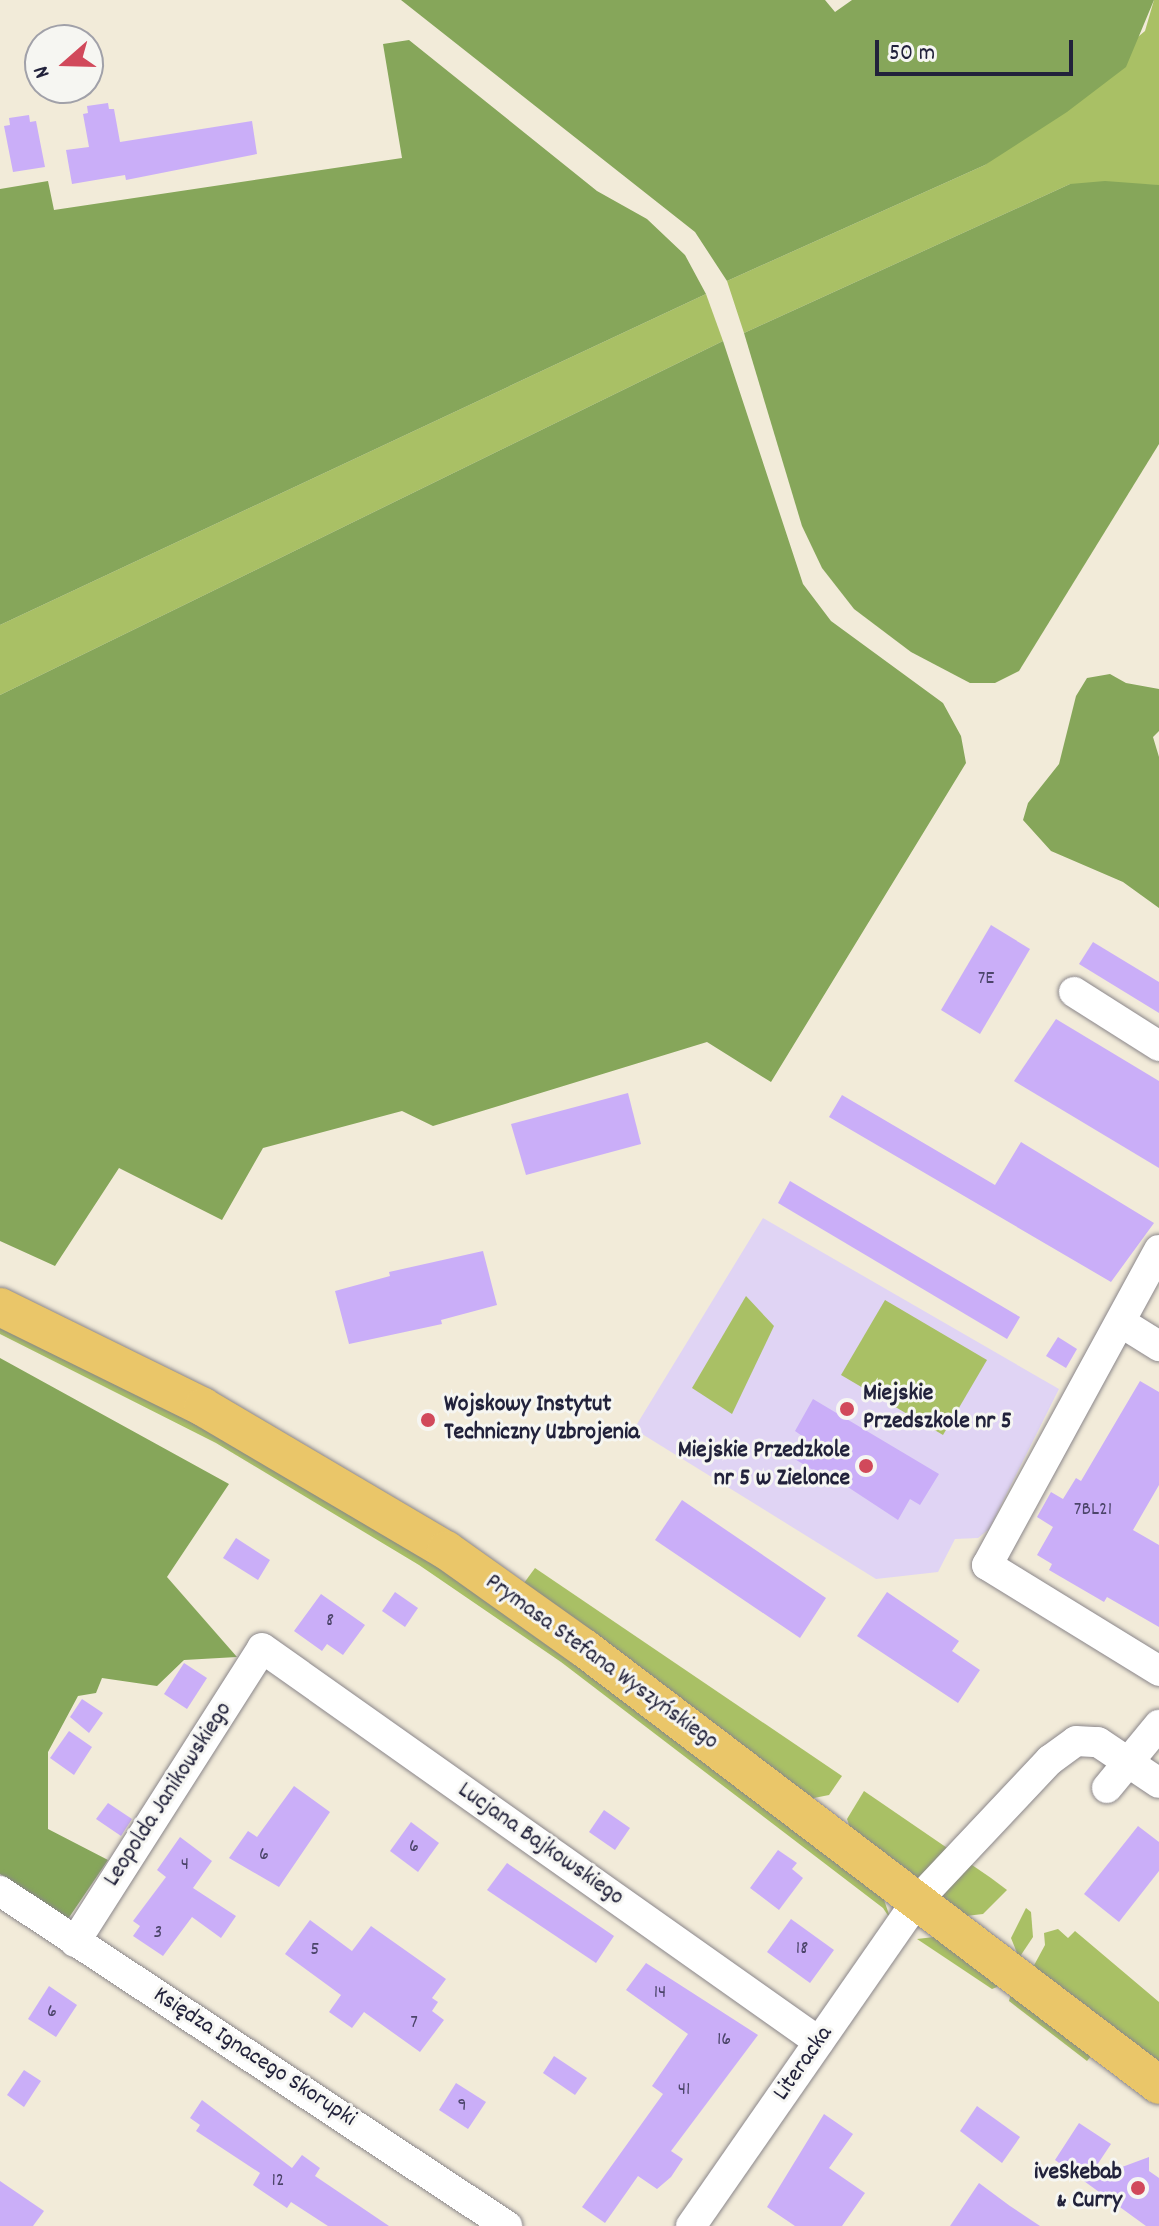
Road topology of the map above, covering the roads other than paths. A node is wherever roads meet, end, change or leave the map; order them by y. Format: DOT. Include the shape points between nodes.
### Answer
graph roads {
  1 [pos="1074,992"];
  2 [pos="1159,1046"];
  3 [pos="1159,1250"];
  4 [pos="0,1307"];
  5 [pos="1122,1323"];
  6 [pos="1159,1346"];
  7 [pos="262,1648"];
  8 [pos="1159,1671"];
  9 [pos="1159,1725"];
  10 [pos="1129,1762"];
  11 [pos="1159,1783"];
  12 [pos="1107,1788"];
  13 [pos="0,1891"];
  14 [pos="917,1901"];
  15 [pos="75,1942"];
  16 [pos="819,2042"];
  17 [pos="1159,2085"];
  18 [pos="507,2226"];
  19 [pos="691,2226"];
  1 -- 2 [label="street"];
  3 -- 5 [label="street"];
  4 -- 14 [label="main road, Prymasa Stefana Wyszyńskiego" via="203,1407 446,1550"];
  5 -- 6 [label="street"];
  5 -- 8 [label="street" via="987,1565"];
  7 -- 15 [label="street, Leopolda Janikowskiego"];
  7 -- 16 [label="street, Lucjana Bajkowskiego"];
  9 -- 10 [label="street"];
  10 -- 11 [label="street, Literacka"];
  10 -- 12 [label="street"];
  10 -- 14 [label="street, Literacka" via="1098,1742 1076,1741 1050,1760"];
  13 -- 15 [label="street, Księdza Ignacego Skorupki"];
  14 -- 16 [label="street, Literacka"];
  14 -- 17 [label="main road, Prymasa Stefana Wyszyńskiego"];
  15 -- 18 [label="street, Księdza Ignacego Skorupki"];
  16 -- 19 [label="street, Literacka"];
}
